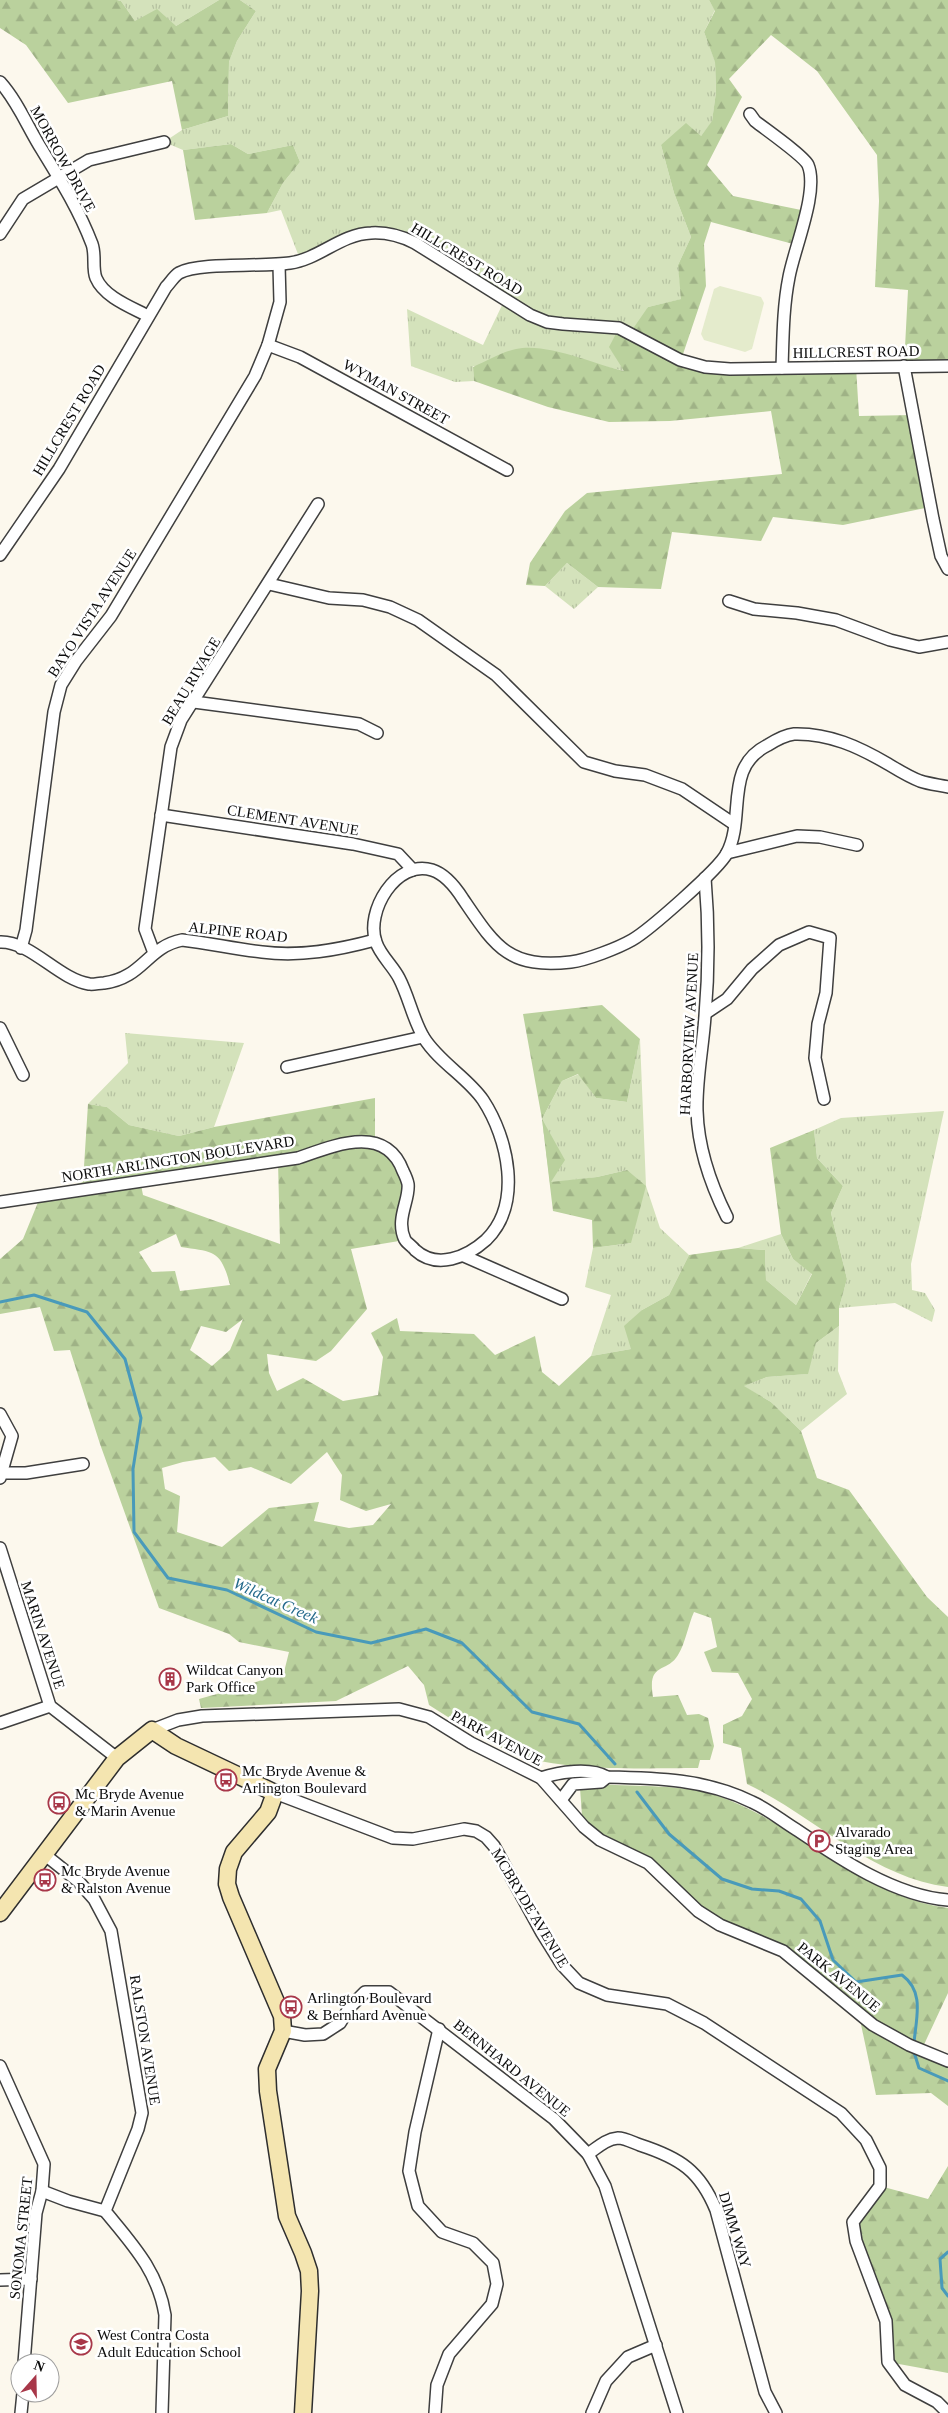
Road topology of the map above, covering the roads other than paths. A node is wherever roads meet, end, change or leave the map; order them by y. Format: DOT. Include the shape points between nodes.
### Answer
graph roads {
  1 [pos="0,82"];
  2 [pos="750,114"];
  3 [pos="164,142"];
  4 [pos="60,177"];
  5 [pos="0,234"];
  6 [pos="279,265"];
  7 [pos="148,316"];
  8 [pos="268,346"];
  9 [pos="904,366"];
  10 [pos="948,366"];
  11 [pos="782,368"];
  12 [pos="507,470"];
  13 [pos="318,504"];
  14 [pos="0,555"];
  15 [pos="948,569"];
  16 [pos="269,584"];
  17 [pos="729,600"];
  18 [pos="948,642"];
  19 [pos="194,702"];
  20 [pos="377,733"];
  21 [pos="948,787"];
  22 [pos="161,815"];
  23 [pos="734,824"];
  24 [pos="857,846"];
  25 [pos="727,853"];
  26 [pos="413,870"];
  27 [pos="705,878"];
  28 [pos="375,940"];
  29 [pos="0,942"];
  30 [pos="21,948"];
  31 [pos="154,953"];
  32 [pos="706,1013"];
  33 [pos="0,1028"];
  34 [pos="423,1037"];
  35 [pos="287,1067"];
  36 [pos="23,1075"];
  37 [pos="824,1100"];
  38 [pos="0,1202"];
  39 [pos="727,1217"];
  40 [pos="464,1256"];
  41 [pos="562,1299"];
  42 [pos="0,1414"];
  43 [pos="83,1464"];
  44 [pos="1,1476"];
  45 [pos="0,1548"];
  46 [pos="50,1706"];
  47 [pos="0,1723"];
  48 [pos="152,1730"];
  49 [pos="117,1758"];
  50 [pos="541,1778"];
  51 [pos="572,1778"];
  52 [pos="275,1793"];
  53 [pos="561,1800"];
  54 [pos="44,1854"];
  55 [pos="948,1900"];
  56 [pos="0,1913"];
  57 [pos="439,2029"];
  58 [pos="283,2031"];
  59 [pos="948,2061"];
  60 [pos="0,2066"];
  61 [pos="588,2154"];
  62 [pos="42,2191"];
  63 [pos="105,2211"];
  64 [pos="31,2279"];
  65 [pos="0,2280"];
  66 [pos="656,2345"];
  67 [pos="25,2353"];
  68 [pos="162,2413"];
  69 [pos="304,2413"];
  70 [pos="435,2413"];
  71 [pos="592,2413"];
  72 [pos="677,2413"];
  73 [pos="776,2413"];
  74 [pos="948,2413"];
  1 -- 4 [label="street, MORROW DRIVE"];
  2 -- 11 [label="street" via="807,163 812,178 789,276"];
  3 -- 4 [label="street" via="89,160"];
  4 -- 5 [label="street" via="24,199"];
  4 -- 7 [label="street, MORROW DRIVE" via="93,247 96,278 106,292"];
  6 -- 7 [label="street, HILLCREST ROAD" via="200,268 179,273"];
  6 -- 8 [label="street, BAYO VISTA AVENUE" via="280,302"];
  6 -- 11 [label="street, HILLCREST ROAD" via="301,262 352,236 371,233 397,235 547,322 619,328 680,360 706,367"];
  7 -- 14 [label="street, HILLCREST ROAD" via="59,469"];
  8 -- 12 [label="street, WYMAN STREET" via="300,357"];
  8 -- 30 [label="street, BAYO VISTA AVENUE" via="239,403 112,616 60,685"];
  9 -- 10 [label="street, HILLCREST ROAD"];
  9 -- 11 [label="street, HILLCREST ROAD"];
  9 -- 15 [label="street" via="936,533 941,556"];
  13 -- 16 [label="street, BEAU RIVAGE"];
  16 -- 19 [label="street, BEAU RIVAGE"];
  16 -- 23 [label="street" via="329,598 363,600 390,607 418,620 496,675 584,762 645,776 682,789"];
  17 -- 18 [label="street" via="754,609 836,620 919,647"];
  19 -- 20 [label="street" via="359,724"];
  19 -- 22 [label="street, BEAU RIVAGE" via="181,720 171,746"];
  21 -- 23 [label="street" via="918,781 868,752 825,735 789,734 754,752 739,781"];
  22 -- 26 [label="street, CLEMENT AVENUE" via="353,844 398,854"];
  22 -- 31 [label="street, BEAU RIVAGE" via="145,929"];
  23 -- 25 [label="street"];
  24 -- 25 [label="street" via="820,837 797,836"];
  25 -- 27 [label="street"];
  26 -- 27 [label="street" via="432,870 454,886 493,943 513,956 540,963 575,962 633,940"];
  26 -- 28 [label="street" via="395,879 384,892 376,914"];
  27 -- 32 [label="street, HARBORVIEW AVENUE" via="710,926"];
  28 -- 31 [label="street, ALPINE ROAD" via="338,950 303,953 264,952 182,940 169,943"];
  28 -- 34 [label="street, NORTH ARLINGTON BOULEVARD" via="398,977"];
  29 -- 30 [label="street, ALPINE ROAD"];
  30 -- 31 [label="street, ALPINE ROAD" via="68,977 90,985 116,981 137,971"];
  32 -- 37 [label="street" via="726,999 778,945 809,932 830,938 826,993 818,1024 815,1058"];
  32 -- 39 [label="street, HARBORVIEW AVENUE" via="697,1111 713,1189"];
  33 -- 36 [label="street"];
  34 -- 35 [label="street"];
  34 -- 40 [label="street, NORTH ARLINGTON BOULEVARD" via="451,1070 481,1097 500,1130 507,1162 508,1189 501,1216 488,1238"];
  38 -- 40 [label="street, NORTH ARLINGTON BOULEVARD" via="298,1158 340,1144 375,1142 397,1156 409,1186 401,1214 405,1240 420,1254 446,1261"];
  40 -- 41 [label="street"];
  42 -- 44 [label="street" via="12,1436"];
  43 -- 44 [label="street"];
  45 -- 46 [label="street, MARIN AVENUE"];
  46 -- 47 [label="street"];
  46 -- 49 [label="street, MARIN AVENUE"];
  48 -- 49 [label="main road"];
  48 -- 50 [label="street, PARK AVENUE" via="199,1716 399,1709 429,1717 471,1743"];
  48 -- 52 [label="main road, MCBRYDE AVENUE" via="176,1746"];
  49 -- 54 [label="main road"];
  50 -- 51 [label="street" via="563,1771"];
  50 -- 53 [label="street, PARK AVENUE"];
  51 -- 53 [label="street"];
  51 -- 55 [label="street" via="601,1782 607,1777 695,1782 731,1792 770,1812 834,1855 878,1879"];
  52 -- 58 [label="main road" via="268,1812 234,1852 227,1884 282,2016"];
  52 -- 74 [label="street, MCBRYDE AVENUE" via="393,1838 412,1839 464,1829 476,1831 494,1846 562,1966 579,1983 607,1995 667,2004 697,2019 841,2114 866,2140 880,2168 880,2186 853,2222 856,2241 886,2322 888,2362 905,2385 937,2402"];
  53 -- 59 [label="street, PARK AVENUE" via="600,1840 648,1863 698,1911 720,1925 783,1951 859,2015 909,2045"];
  54 -- 56 [label="main road"];
  54 -- 63 [label="street, RALSTON AVENUE" via="94,1898 111,1931 141,2100 138,2129"];
  57 -- 58 [label="street, BERNHARD AVENUE" via="389,1992 365,1992 350,2006 340,2023 323,2034"];
  57 -- 61 [label="street, BERNHARD AVENUE" via="554,2119"];
  57 -- 70 [label="street" via="409,2171 418,2206 442,2232 473,2243 485,2254 493,2263 497,2284 492,2304 449,2354 437,2385"];
  58 -- 69 [label="main road" via="267,2069 268,2091 287,2216 309,2271"];
  60 -- 62 [label="street, SONOMA STREET" via="44,2164"];
  61 -- 66 [label="street, BERNHARD AVENUE" via="605,2186"];
  61 -- 73 [label="street, DIMM WAY" via="604,2142 620,2138 672,2158 692,2171 707,2188 716,2210 765,2392"];
  62 -- 63 [label="street" via="68,2202"];
  62 -- 64 [label="street, SONOMA STREET" via="36,2213"];
  63 -- 68 [label="street" via="149,2266 163,2303"];
  64 -- 65 [label="street"];
  64 -- 67 [label="street, SONOMA STREET"];
  66 -- 71 [label="street" via="628,2357 606,2381"];
  66 -- 72 [label="street, BERNHARD AVENUE"];
}
